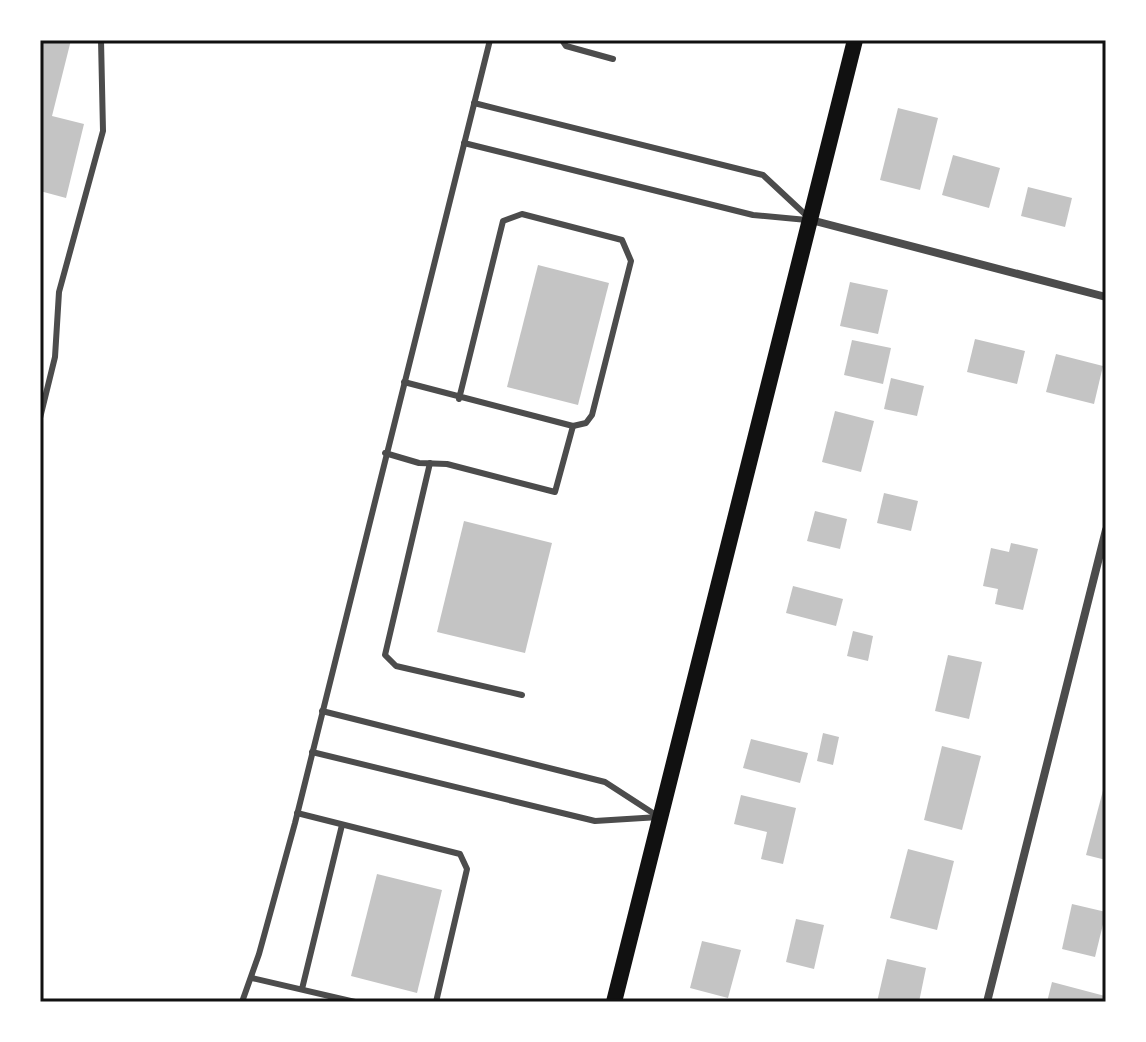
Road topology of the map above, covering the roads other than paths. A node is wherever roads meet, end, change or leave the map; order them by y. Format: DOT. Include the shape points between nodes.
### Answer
graph roads {
  1 [pos="101,40"];
  2 [pos="490,40"];
  3 [pos="562,40"];
  4 [pos="855,40"];
  5 [pos="613,59"];
  6 [pos="474,103"];
  7 [pos="464,143"];
  8 [pos="811,220"];
  9 [pos="1106,297"];
  10 [pos="404,382"];
  11 [pos="459,399"];
  12 [pos="40,418"];
  13 [pos="573,426"];
  14 [pos="385,453"];
  15 [pos="430,463"];
  16 [pos="1106,530"];
  17 [pos="522,695"];
  18 [pos="322,711"];
  19 [pos="312,752"];
  20 [pos="297,813"];
  21 [pos="659,817"];
  22 [pos="342,825"];
  23 [pos="252,978"];
  24 [pos="302,989"];
  25 [pos="242,1002"];
  26 [pos="355,1002"];
  27 [pos="436,1002"];
  28 [pos="614,1002"];
  29 [pos="987,1002"];
  1 -- 12 [label="lane" via="103,131 59,292 55,357"];
  2 -- 6 [label="lane"];
  3 -- 5 [label="lane" via="566,46"];
  4 -- 8 [label="main road"];
  6 -- 7 [label="lane"];
  6 -- 8 [label="lane" via="763,175"];
  7 -- 8 [label="lane" via="753,215"];
  7 -- 10 [label="lane"];
  8 -- 9 [label="street"];
  8 -- 21 [label="main road"];
  10 -- 11 [label="lane"];
  10 -- 14 [label="lane"];
  11 -- 13 [label="lane"];
  11 -- 13 [label="lane" via="503,221 522,214 622,240 629,251 631,261 592,415"];
  13 -- 15 [label="lane" via="555,492"];
  14 -- 15 [label="lane"];
  14 -- 18 [label="lane"];
  15 -- 17 [label="lane" via="385,655 396,666"];
  16 -- 29 [label="street"];
  18 -- 19 [label="lane"];
  18 -- 21 [label="lane" via="605,782"];
  19 -- 20 [label="lane"];
  19 -- 21 [label="lane" via="595,821"];
  20 -- 22 [label="lane"];
  20 -- 23 [label="lane"];
  21 -- 28 [label="main road"];
  22 -- 24 [label="lane"];
  22 -- 27 [label="lane" via="460,854 467,869"];
  23 -- 24 [label="lane"];
  23 -- 25 [label="lane"];
  24 -- 26 [label="lane"];
}
